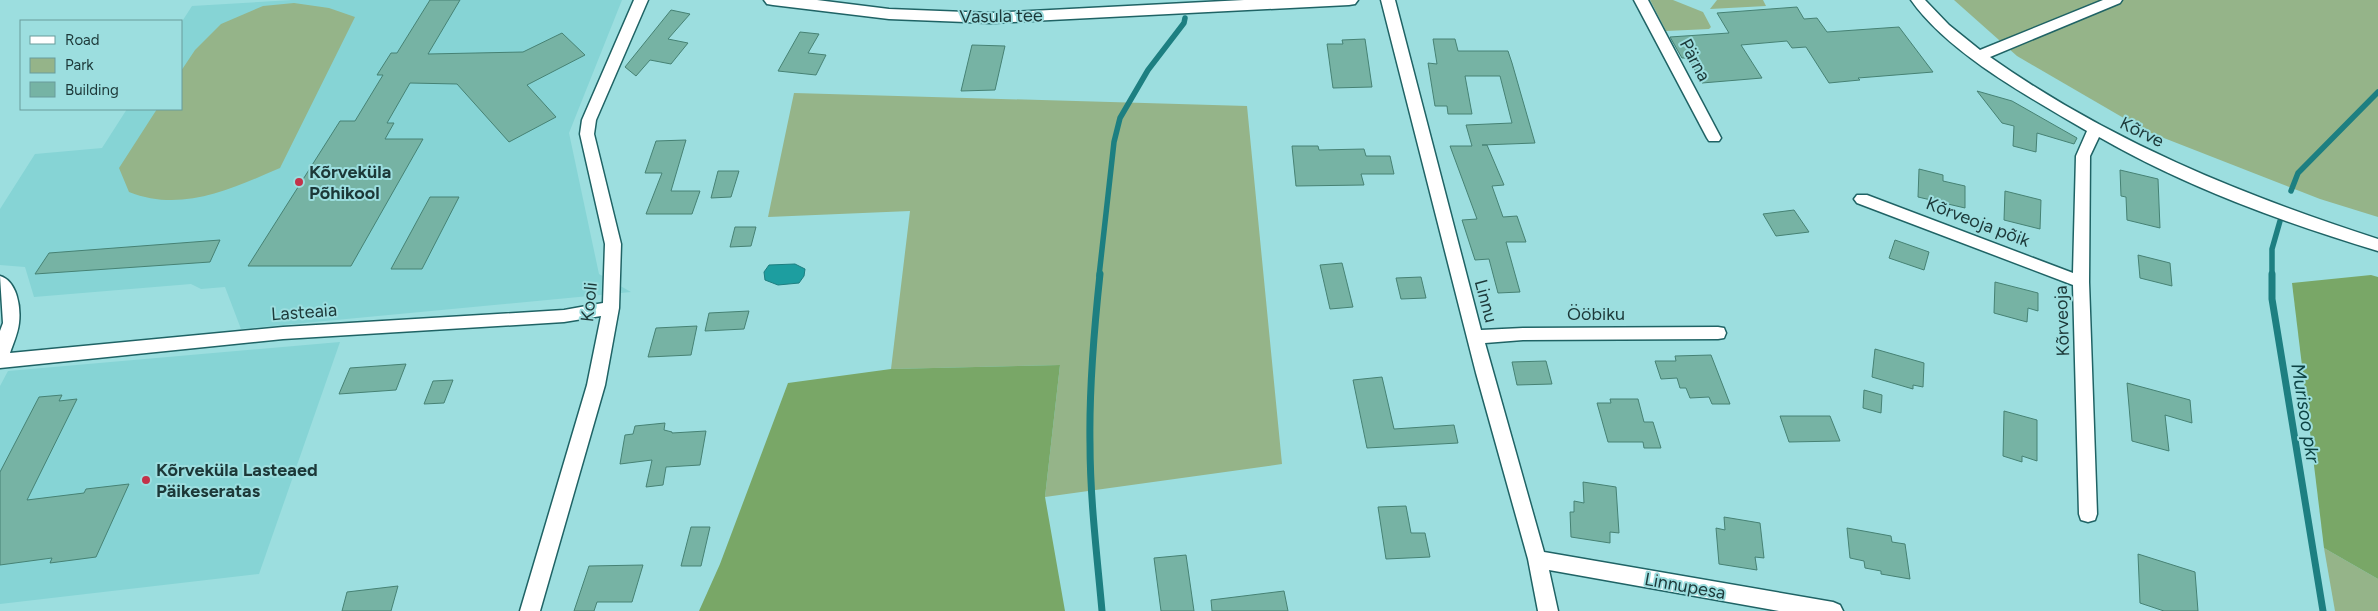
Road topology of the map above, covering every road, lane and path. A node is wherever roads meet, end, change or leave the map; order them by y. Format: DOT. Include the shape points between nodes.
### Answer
graph roads {
  1 [pos="641,0"];
  2 [pos="773,0"];
  3 [pos="1349,0"];
  4 [pos="1388,0"];
  5 [pos="1641,0"];
  6 [pos="1918,0"];
  7 [pos="2115,0"];
  8 [pos="1979,56"];
  9 [pos="2095,130"];
  10 [pos="1714,138"];
  11 [pos="1862,199"];
  12 [pos="2378,245"];
  13 [pos="0,282"];
  14 [pos="2081,282"];
  15 [pos="611,308"];
  16 [pos="1718,333"];
  17 [pos="1475,337"];
  18 [pos="0,357"];
  19 [pos="0,360"];
  20 [pos="2088,514"];
  21 [pos="1537,559"];
  22 [pos="530,611"];
  23 [pos="1548,611"];
  24 [pos="1833,611"];
  1 -- 15 [label="street, Kooli" via="594,104 587,134 613,244"];
  2 -- 3 [label="street, Vasula tee" via="889,14 991,18"];
  4 -- 17 [label="street, Linnu"];
  5 -- 10 [label="street, Pärna"];
  6 -- 8 [label="street, Kõrve"];
  7 -- 8 [label="street"];
  8 -- 9 [label="street, Kõrve"];
  9 -- 12 [label="street, Kõrve" via="2207,183"];
  9 -- 14 [label="street, Kõrveoja" via="2083,156"];
  11 -- 14 [label="street, Kõrveoja põik"];
  13 -- 18 [label="street" via="7,288 11,323"];
  14 -- 20 [label="street, Kõrveoja"];
  15 -- 19 [label="street, Lasteaia" via="564,316 283,333"];
  15 -- 22 [label="street, Kooli" via="596,385"];
  16 -- 17 [label="street, Ööbiku"];
  17 -- 21 [label="street, Linnu"];
  21 -- 23 [label="street, Linnu"];
  21 -- 24 [label="street, Linnupesa" via="1698,590"];
}
